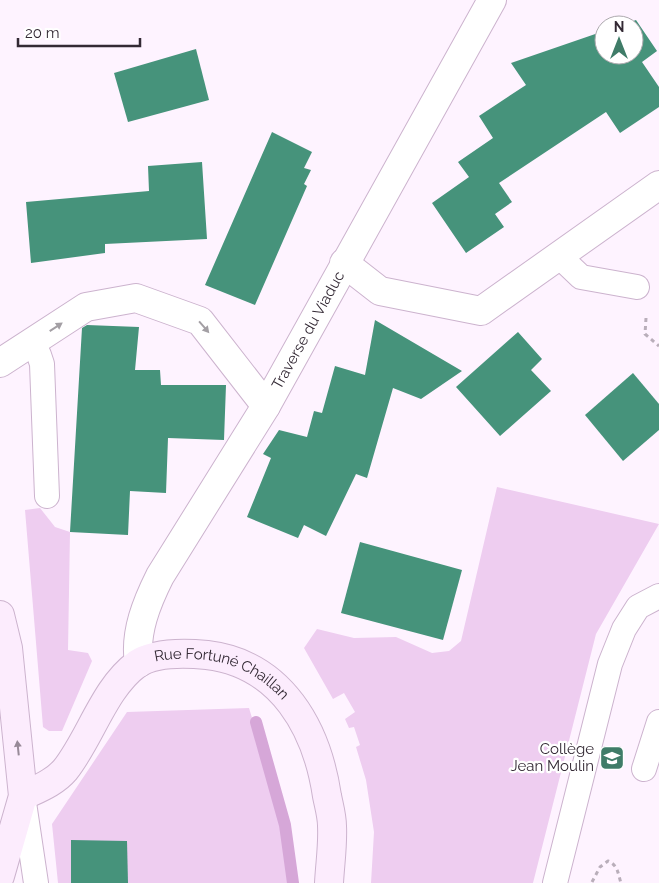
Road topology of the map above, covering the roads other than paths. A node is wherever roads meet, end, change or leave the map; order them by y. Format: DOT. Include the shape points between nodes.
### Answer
graph roads {
  1 [pos="492,0"];
  2 [pos="659,185"];
  3 [pos="559,256"];
  4 [pos="344,263"];
  5 [pos="637,287"];
  6 [pos="31,343"];
  7 [pos="0,363"];
  8 [pos="266,406"];
  9 [pos="47,496"];
  10 [pos="659,596"];
  11 [pos="0,615"];
  12 [pos="139,663"];
  13 [pos="659,722"];
  14 [pos="644,769"];
  15 [pos="0,778"];
  16 [pos="23,796"];
  17 [pos="0,876"];
  18 [pos="36,883"];
  19 [pos="329,883"];
  20 [pos="555,883"];
  1 -- 4 [label="street, Traverse du Viaduc"];
  2 -- 3 [label="street"];
  3 -- 4 [label="street" via="481,311 380,291"];
  3 -- 5 [label="lane" via="581,276"];
  4 -- 8 [label="street, Traverse du Viaduc"];
  6 -- 7 [label="street"];
  6 -- 8 [label="street, one-way" via="86,307 136,298 200,321"];
  6 -- 9 [label="lane" via="42,364"];
  8 -- 12 [label="street, Traverse du Viaduc" via="152,591 137,640"];
  10 -- 20 [label="lane" via="638,607 624,629 610,664"];
  16 -- 11 [label="street, one-way" via="8,648"];
  12 -- 16 [label="street, Rue Fortuné Chaillan" via="118,683 64,771 46,785"];
  12 -- 19 [label="street, Rue Fortuné Chaillan" via="188,653 220,657 249,668 274,683 296,708 313,739 323,770 332,825"];
  13 -- 14 [label="lane"];
  15 -- 16 [label="street"];
  16 -- 17 [label="street"];
  16 -- 18 [label="lane"];
}
